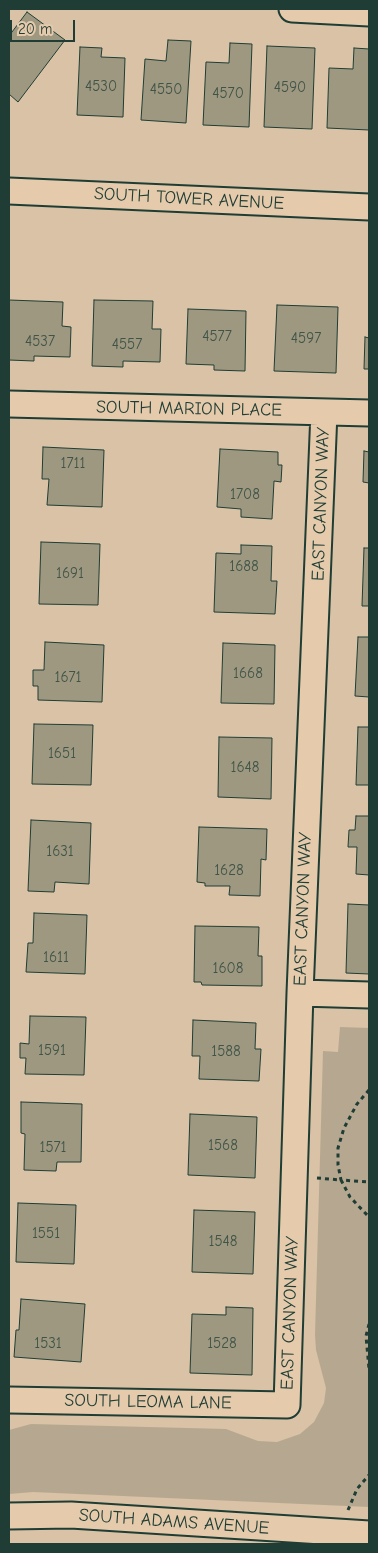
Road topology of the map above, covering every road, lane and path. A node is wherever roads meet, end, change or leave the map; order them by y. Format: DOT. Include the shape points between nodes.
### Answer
graph roads {
  1 [pos="292,9"];
  2 [pos="333,10"];
  3 [pos="369,13"];
  4 [pos="9,191"];
  5 [pos="369,207"];
  6 [pos="9,404"];
  7 [pos="324,412"];
  8 [pos="369,413"];
  9 [pos="300,993"];
  10 [pos="369,995"];
  11 [pos="369,1090"];
  12 [pos="294,1176"];
  13 [pos="341,1180"];
  14 [pos="369,1182"];
  15 [pos="369,1217"];
  16 [pos="369,1324"];
  17 [pos="369,1369"];
  18 [pos="9,1400"];
  19 [pos="287,1405"];
  20 [pos="369,1475"];
  21 [pos="9,1516"];
  22 [pos="338,1533"];
  23 [pos="369,1534"];
  1 -- 2 [label="street"];
  2 -- 3 [label="street"];
  4 -- 5 [label="street, SOUTH TOWER AVENUE"];
  6 -- 7 [label="street, SOUTH MARION PLACE"];
  7 -- 8 [label="street, SOUTH MARION PLACE"];
  7 -- 9 [label="street, EAST CANYON WAY"];
  9 -- 10 [label="street"];
  9 -- 12 [label="street, EAST CANYON WAY"];
  11 -- 13 [label="path" via="344,1128 338,1148"];
  12 -- 13 [label="path"];
  12 -- 19 [label="street, EAST CANYON WAY"];
  13 -- 14 [label="path"];
  13 -- 15 [label="path" via="350,1197"];
  16 -- 17 [label="path" via="366,1336"];
  18 -- 19 [label="street, SOUTH LEOMA LANE"];
  20 -- 22 [label="path" via="357,1489"];
  21 -- 22 [label="street, SOUTH ADAMS AVENUE" via="71,1515"];
  22 -- 23 [label="street, SOUTH ADAMS AVENUE"];
}
